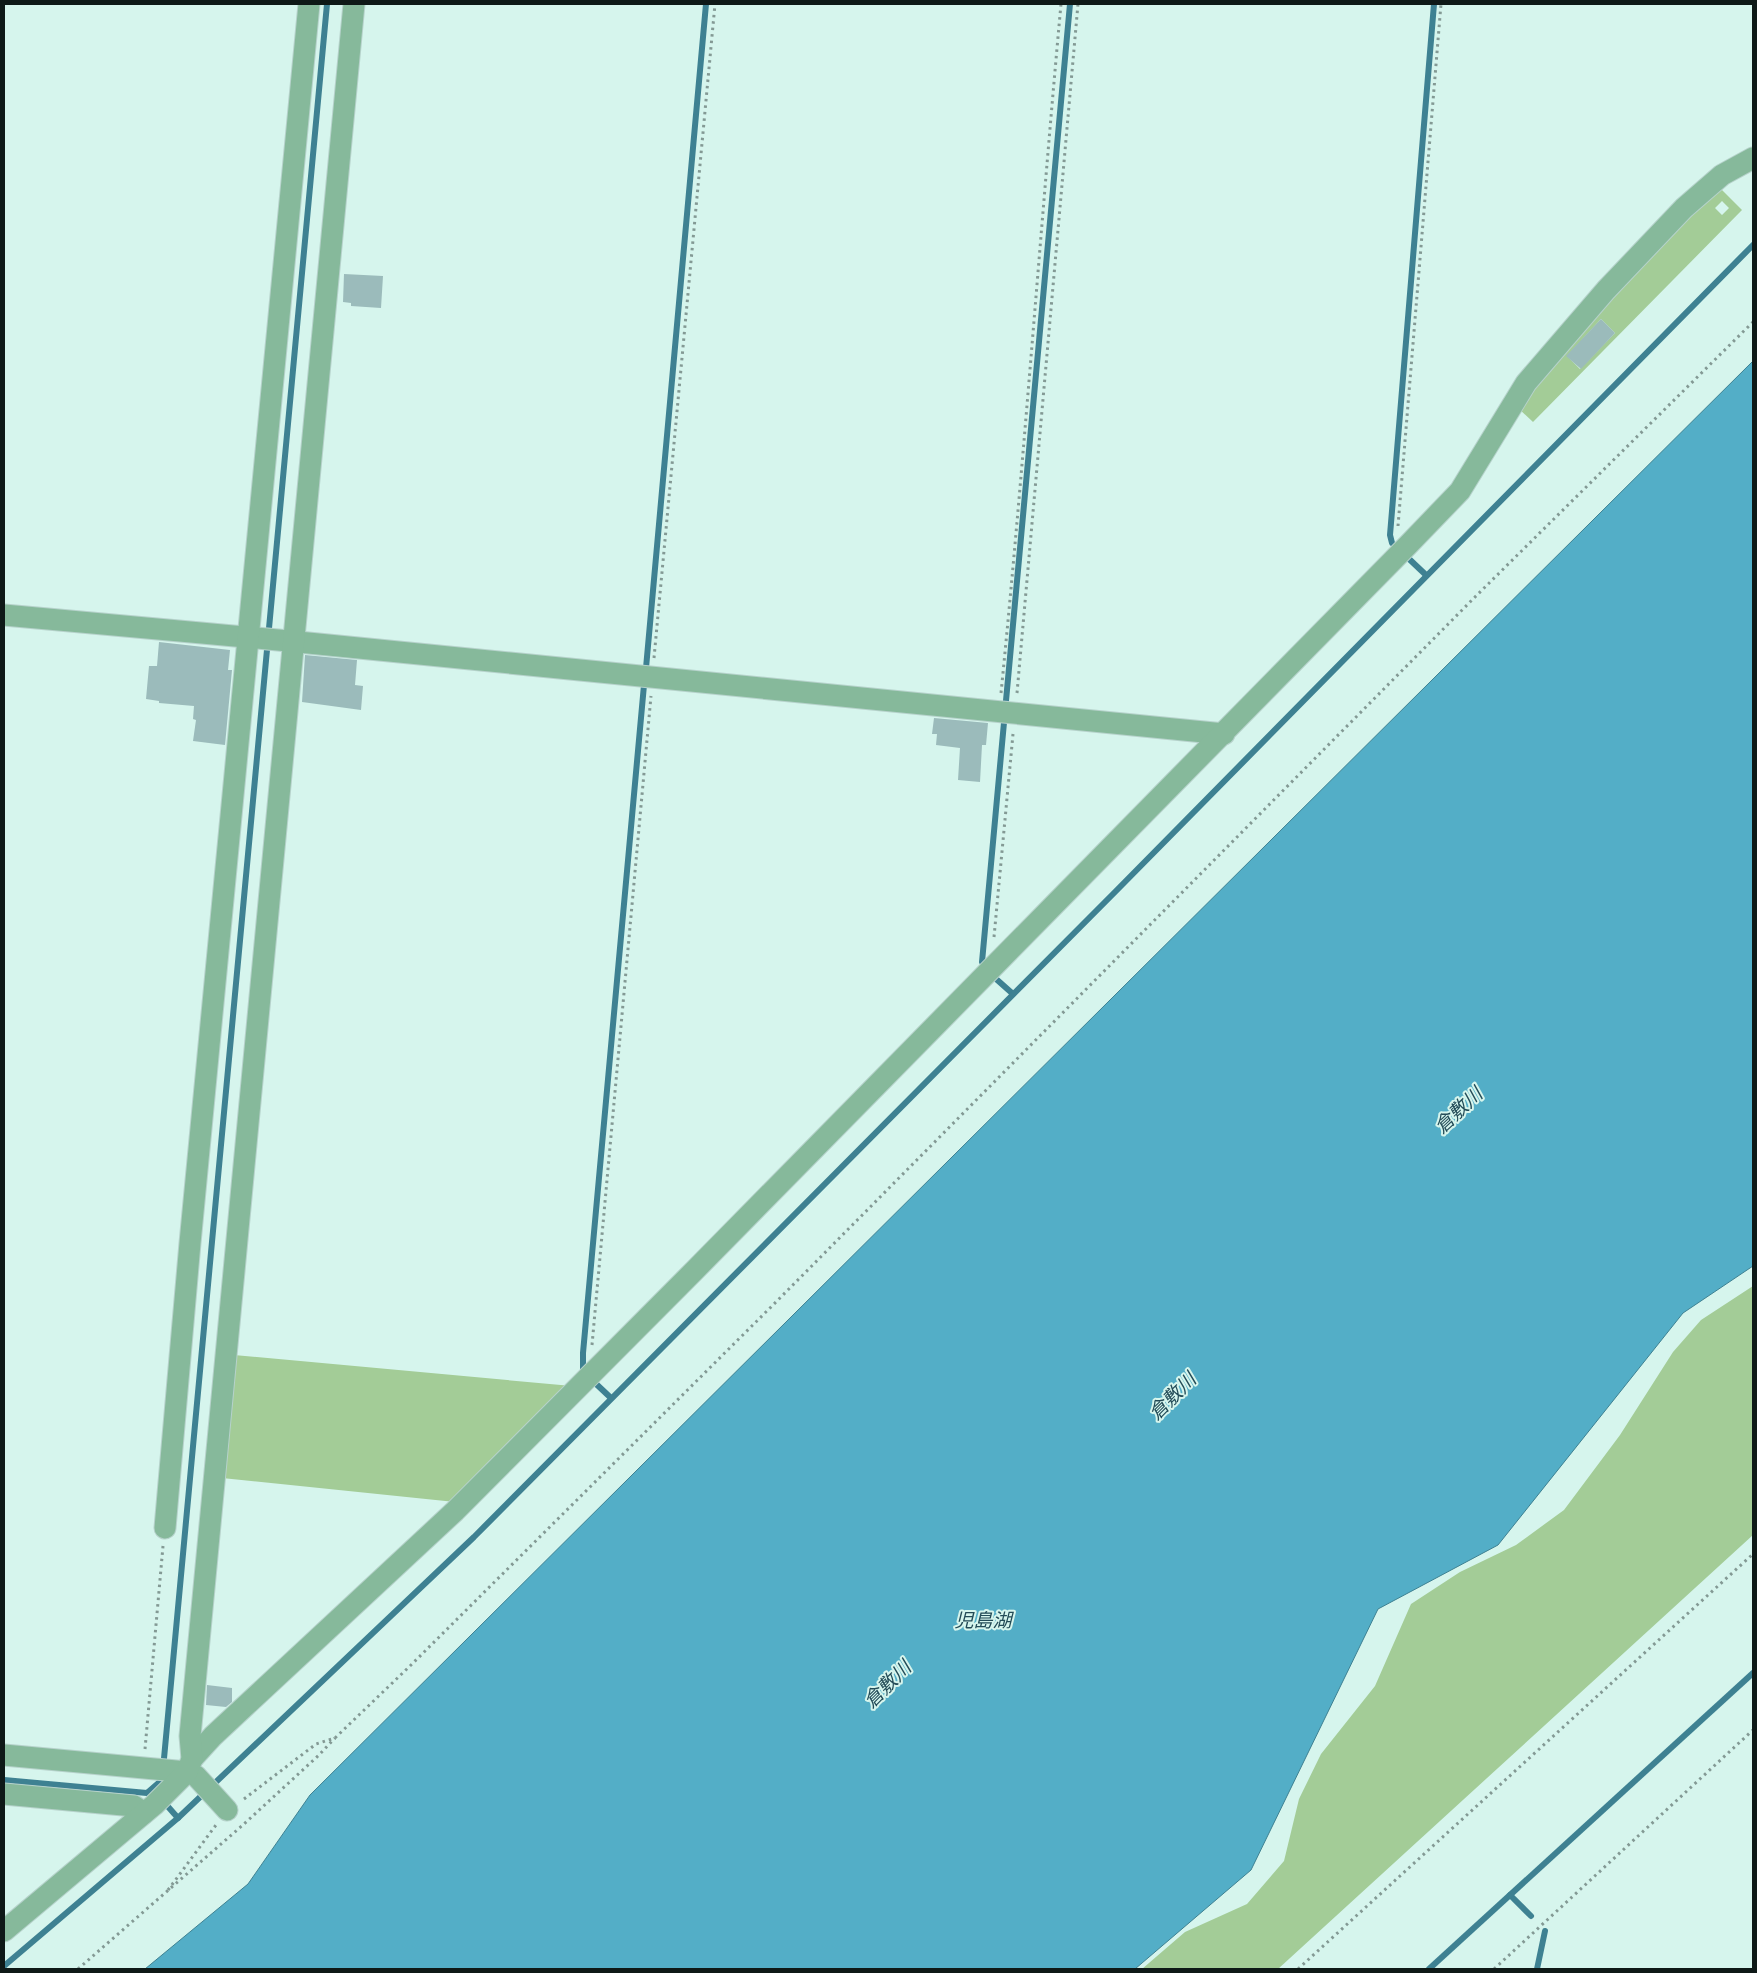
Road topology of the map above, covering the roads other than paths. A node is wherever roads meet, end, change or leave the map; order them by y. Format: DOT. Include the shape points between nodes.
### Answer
graph roads {
  1 [pos="309,4"];
  2 [pos="354,4"];
  3 [pos="1753,158"];
  4 [pos="4,615"];
  5 [pos="270,639"];
  6 [pos="1224,734"];
  7 [pos="164,1528"];
  8 [pos="4,1755"];
  9 [pos="174,1769"];
  10 [pos="4,1794"];
  11 [pos="154,1804"];
  12 [pos="223,1806"];
  13 [pos="4,1931"];
  1 -- 5 [label="street"];
  2 -- 5 [label="street"];
  3 -- 6 [label="street" via="1722,175 1684,208 1606,290 1526,384 1460,491"];
  4 -- 5 [label="street"];
  5 -- 6 [label="street"];
  5 -- 7 [label="street"];
  5 -- 9 [label="street" via="190,1736"];
  6 -- 9 [label="street" via="455,1511"];
  8 -- 9 [label="street"];
  9 -- 11 [label="street"];
  9 -- 12 [label="street"];
  10 -- 11 [label="street" via="134,1806"];
  11 -- 13 [label="street"];
}
